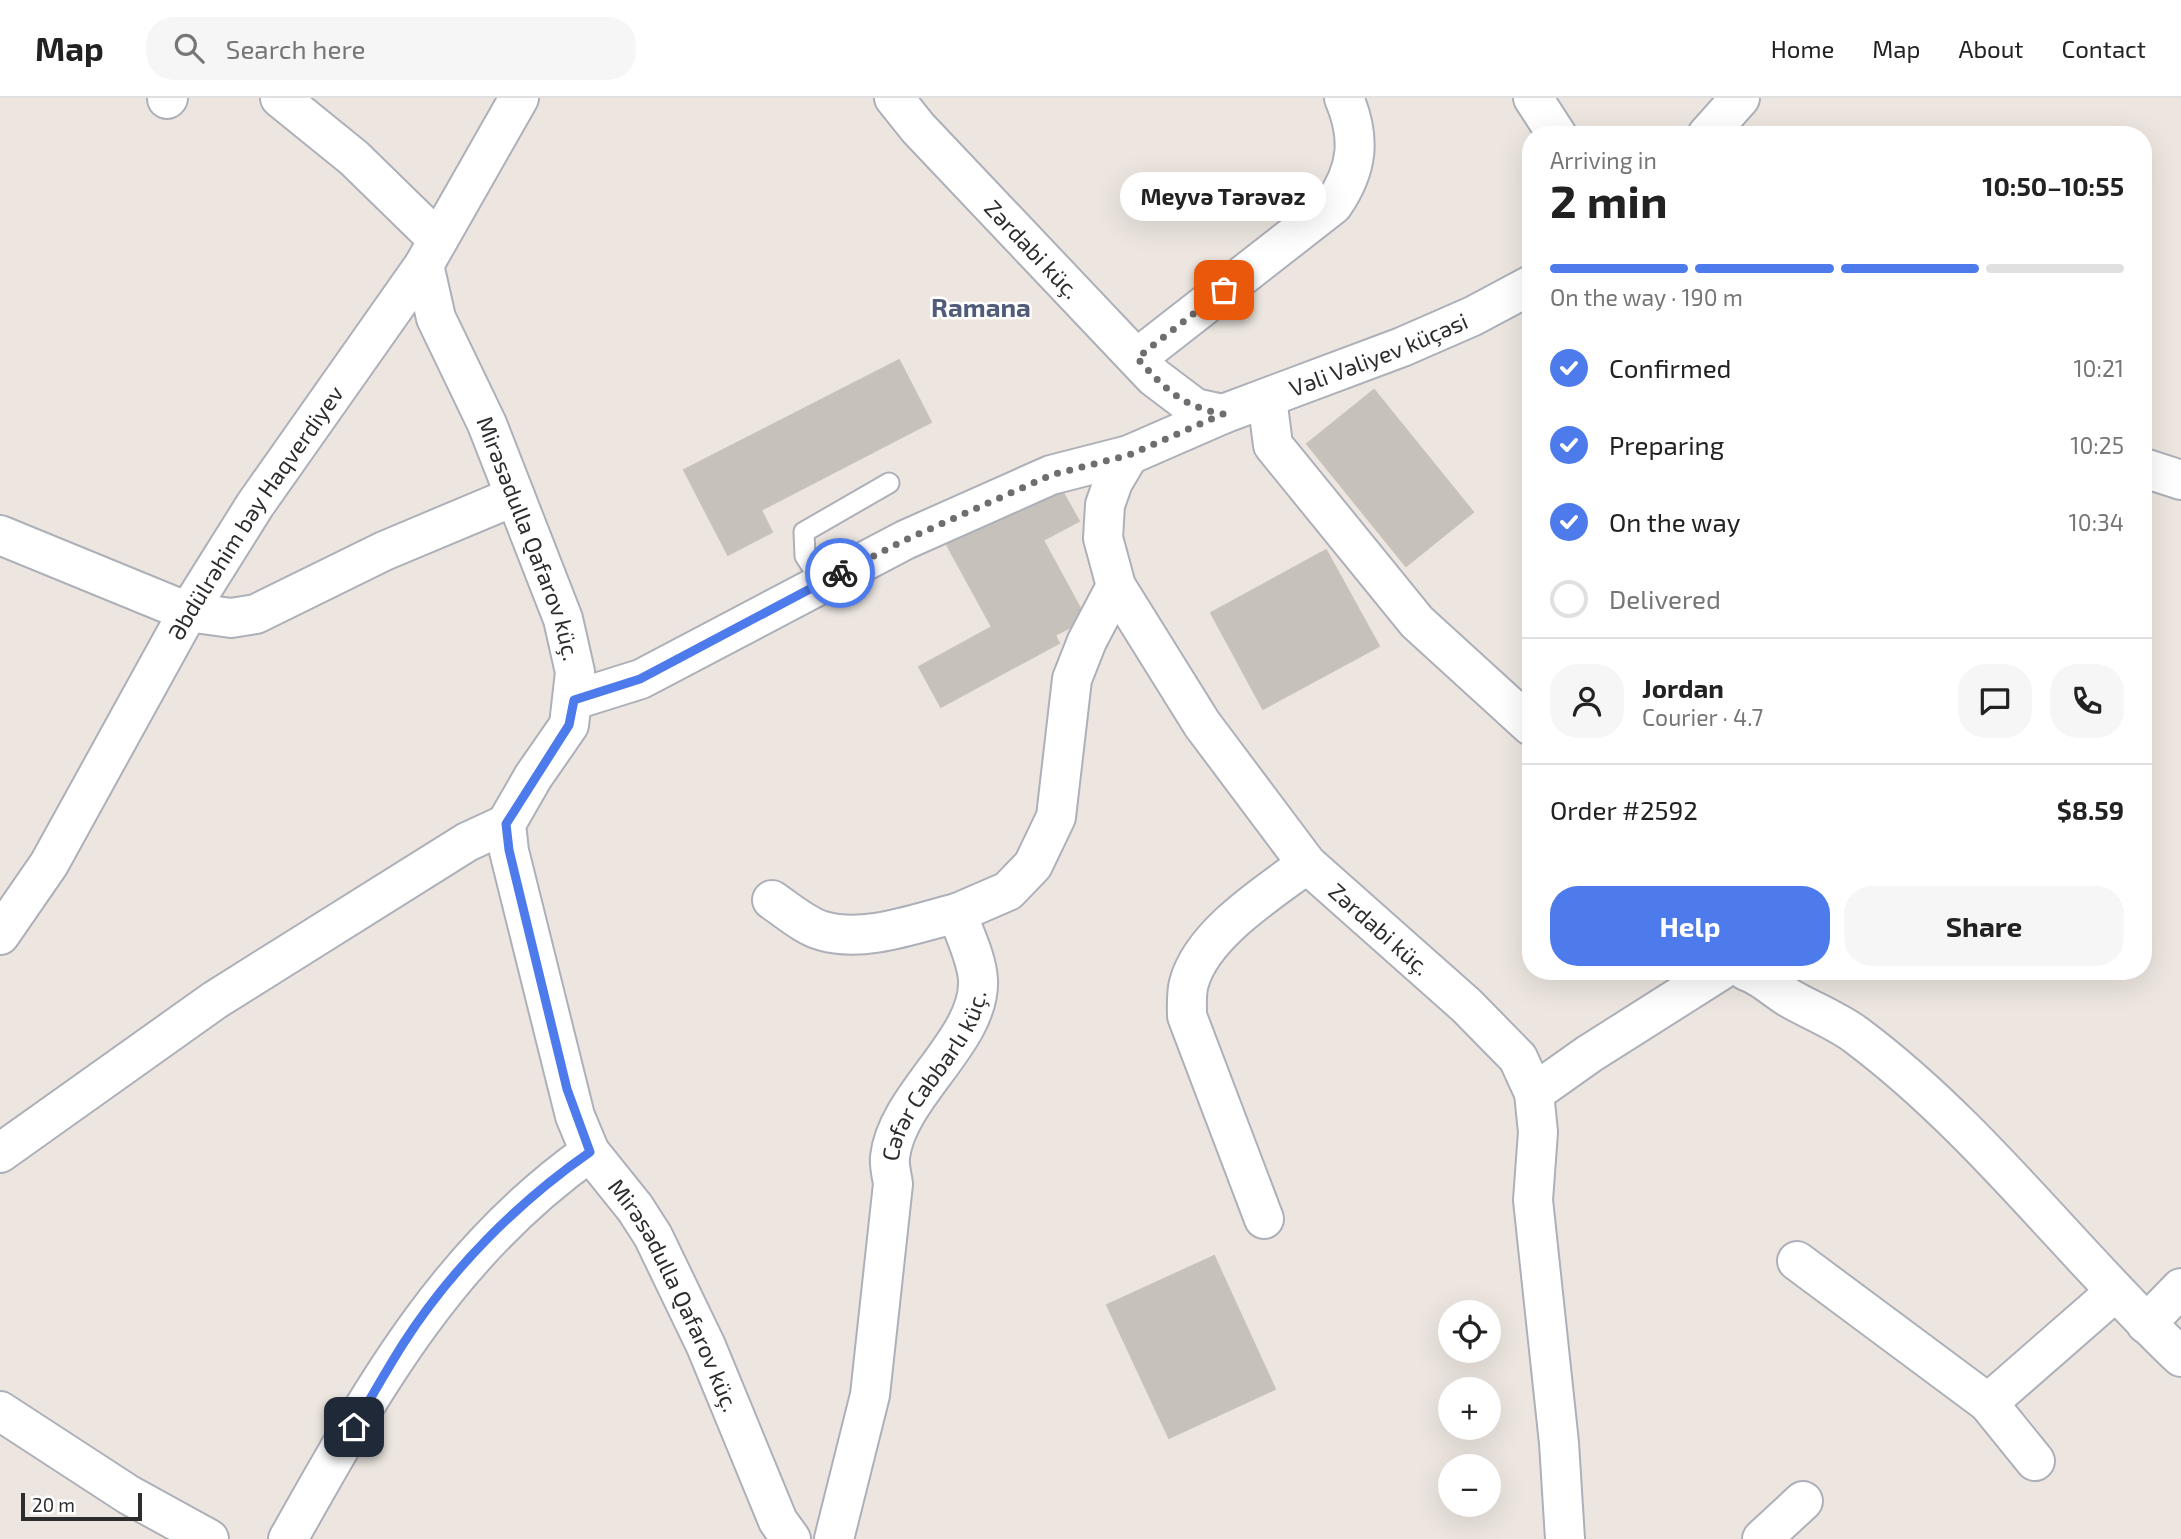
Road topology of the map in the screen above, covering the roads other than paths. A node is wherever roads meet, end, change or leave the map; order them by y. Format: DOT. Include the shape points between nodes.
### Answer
graph roads {
  1 [pos="280,98"];
  2 [pos="519,98"];
  3 [pos="894,98"];
  4 [pos="1344,98"];
  5 [pos="1533,98"];
  6 [pos="1740,98"];
  7 [pos="1551,126"];
  8 [pos="1715,126"];
  9 [pos="430,253"];
  10 [pos="1522,290"];
  11 [pos="1137,358"];
  12 [pos="1266,398"];
  13 [pos="1223,414"];
  14 [pos="1129,455"];
  15 [pos="2152,471"];
  16 [pos="2181,480"];
  17 [pos="889,483"];
  18 [pos="515,496"];
  19 [pos="0,536"];
  20 [pos="822,582"];
  21 [pos="1116,586"];
  22 [pos="188,612"];
  23 [pos="574,700"];
  24 [pos="1522,718"];
  25 [pos="506,824"];
  26 [pos="1307,864"];
  27 [pos="772,900"];
  28 [pos="957,913"];
  29 [pos="0,935"];
  30 [pos="1706,980"];
  31 [pos="1765,980"];
  32 [pos="1534,1093"];
  33 [pos="590,1152"];
  34 [pos="0,1153"];
  35 [pos="1264,1219"];
  36 [pos="1797,1261"];
  37 [pos="2181,1288"];
  38 [pos="2115,1292"];
  39 [pos="2146,1324"];
  40 [pos="2181,1357"];
  41 [pos="1989,1403"];
  42 [pos="0,1411"];
  43 [pos="2035,1461"];
  44 [pos="1803,1501"];
  45 [pos="209,1539"];
  46 [pos="288,1539"];
  47 [pos="791,1539"];
  48 [pos="834,1539"];
  49 [pos="1565,1539"];
  50 [pos="1762,1539"];
  1 -- 9 [label="street" via="354,158"];
  2 -- 9 [label="street, Əbdülrəhim bəy Haqverdiyev"];
  3 -- 11 [label="street, Zərdabi küç."];
  4 -- 11 [label="street" via="1357,139 1355,163 1333,205"];
  5 -- 7 [label="street"];
  6 -- 8 [label="street"];
  9 -- 18 [label="street, Mirəsədulla Qafarov küç." via="436,318 487,424"];
  9 -- 22 [label="street, Əbdülrəhim bəy Haqverdiyev" via="255,505"];
  10 -- 12 [label="street, Vəli Vəliyev küçəsi" via="1402,347"];
  11 -- 13 [label="street, Zərdabi küç." via="1174,395 1195,408"];
  12 -- 13 [label="street, Vəli Vəliyev küçəsi"];
  12 -- 24 [label="street" via="1273,445 1417,622"];
  13 -- 14 [label="street"];
  14 -- 20 [label="street" via="1051,475"];
  14 -- 21 [label="street, Zərdabi küç." via="1105,505 1102,538"];
  15 -- 16 [label="street"];
  17 -- 20 [label="lane" via="804,533 805,556"];
  18 -- 22 [label="street" via="384,551 256,614 231,618"];
  18 -- 23 [label="street, Mirəsədulla Qafarov küç." via="563,619 575,672"];
  19 -- 22 [label="street"];
  20 -- 23 [label="street" via="640,679"];
  21 -- 26 [label="street, Zərdabi küç." via="1202,724"];
  21 -- 28 [label="street" via="1072,679 1056,817 1032,865 1007,891"];
  22 -- 29 [label="street, Əbdülrəhim bəy Haqverdiyev" via="49,864"];
  23 -- 25 [label="street, Mirəsədulla Qafarov küç." via="569,725"];
  25 -- 33 [label="street, Mirəsədulla Qafarov küç." via="567,1089"];
  25 -- 34 [label="street" via="467,842 215,1000"];
  26 -- 32 [label="street, Zərdabi küç." via="1467,1006 1518,1058"];
  26 -- 35 [label="street" via="1241,912 1199,959 1188,984 1187,1016"];
  27 -- 28 [label="street" via="823,931 871,932"];
  28 -- 48 [label="street, Cəfər Cabbarlı küç." via="979,979 975,1002 960,1035 911,1106 895,1139 870,1395"];
  30 -- 32 [label="street"];
  31 -- 38 [label="street" via="1786,997 1854,1034 1950,1114"];
  32 -- 49 [label="street, Zərdabi küç." via="1538,1132 1533,1200"];
  33 -- 46 [label="street" via="551,1179 436,1297"];
  33 -- 47 [label="street, Mirəsədulla Qafarov küç." via="653,1236 706,1346 773,1510"];
  36 -- 41 [label="street"];
  37 -- 39 [label="street"];
  38 -- 39 [label="street"];
  38 -- 41 [label="street"];
  39 -- 40 [label="street"];
  41 -- 43 [label="street"];
  42 -- 45 [label="street" via="129,1495"];
  44 -- 50 [label="street"];
}
